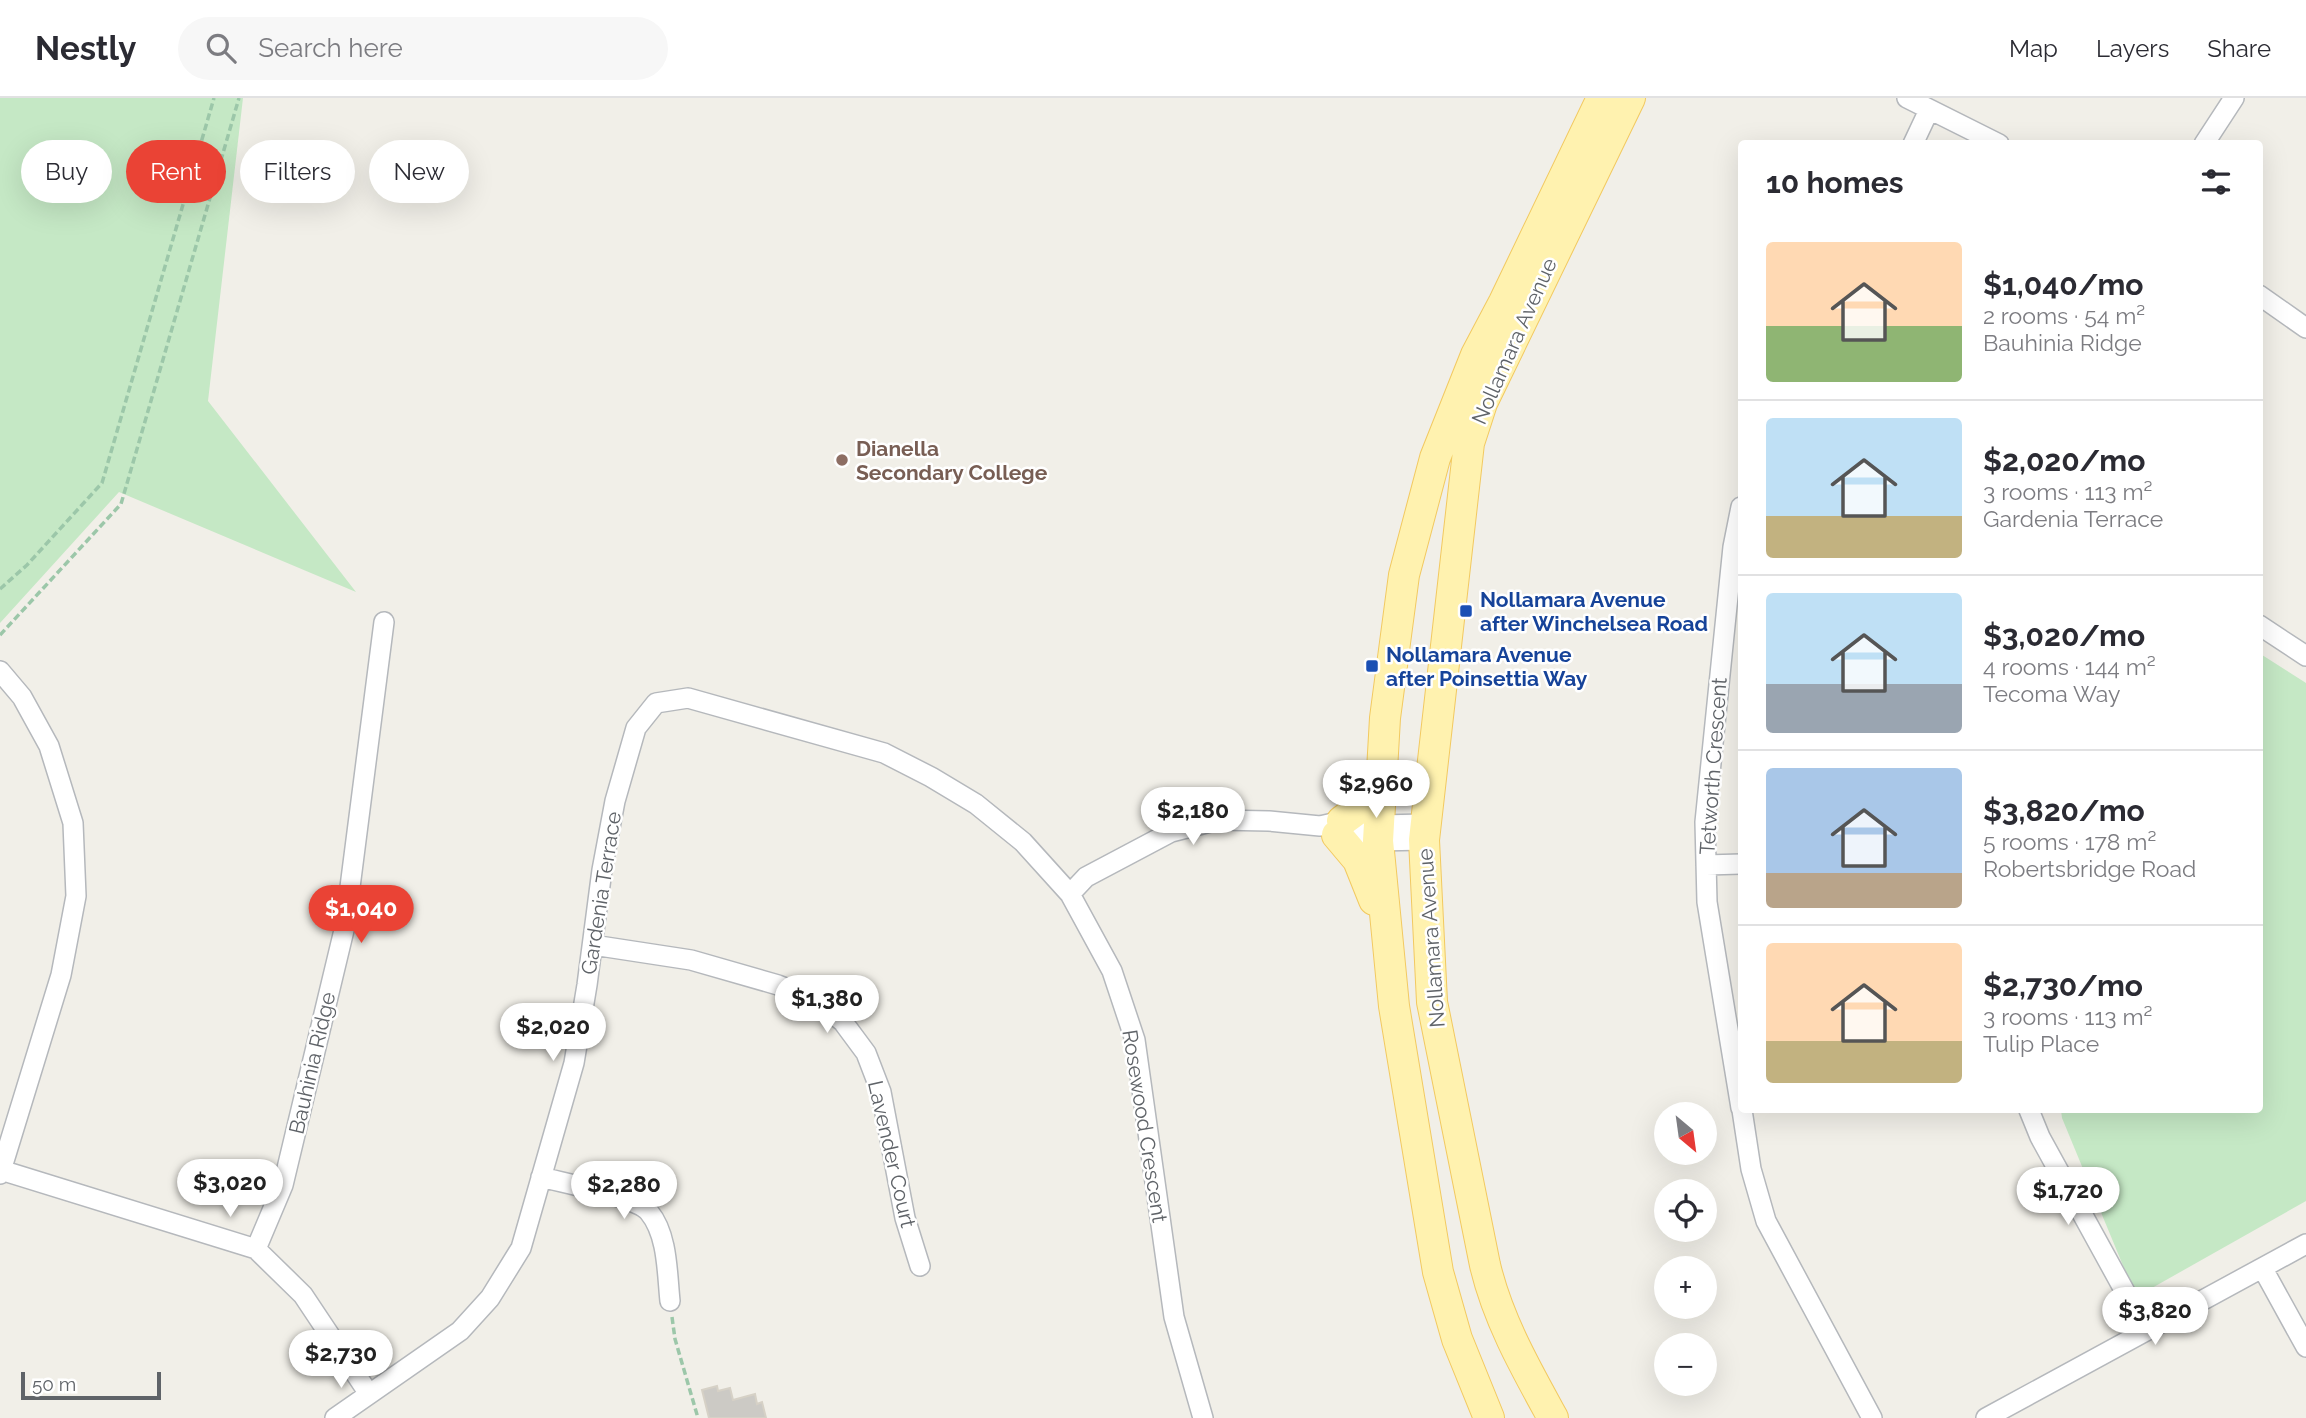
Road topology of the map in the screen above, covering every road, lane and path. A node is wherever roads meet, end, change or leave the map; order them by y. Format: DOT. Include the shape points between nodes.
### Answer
graph roads {
  1 [pos="214,98"];
  2 [pos="239,98"];
  3 [pos="1602,98"];
  4 [pos="1630,98"];
  5 [pos="1907,98"];
  6 [pos="2234,98"];
  7 [pos="1929,110"];
  8 [pos="1915,140"];
  9 [pos="1991,140"];
  10 [pos="2207,140"];
  11 [pos="2263,298"];
  12 [pos="2306,328"];
  13 [pos="1459,515"];
  14 [pos="1738,522"];
  15 [pos="0,589"];
  16 [pos="1401,596"];
  17 [pos="384,622"];
  18 [pos="2263,628"];
  19 [pos="0,635"];
  20 [pos="2306,656"];
  21 [pos="0,671"];
  22 [pos="656,703"];
  23 [pos="1382,772"];
  24 [pos="1333,827"];
  25 [pos="1424,832"];
  26 [pos="1378,833"];
  27 [pos="1738,864"];
  28 [pos="1706,865"];
  29 [pos="1070,894"];
  30 [pos="1386,929"];
  31 [pos="593,945"];
  32 [pos="1738,1091"];
  33 [pos="1742,1113"];
  34 [pos="2030,1113"];
  35 [pos="1,1172"];
  36 [pos="541,1177"];
  37 [pos="2306,1244"];
  38 [pos="256,1249"];
  39 [pos="920,1266"];
  40 [pos="2263,1269"];
  41 [pos="670,1301"];
  42 [pos="2146,1330"];
  43 [pos="2306,1347"];
  44 [pos="369,1394"];
  45 [pos="335,1418"];
  46 [pos="698,1418"];
  47 [pos="1203,1418"];
  48 [pos="1489,1418"];
  49 [pos="1553,1418"];
  50 [pos="1872,1418"];
  51 [pos="1986,1418"];
  1 -- 15 [label="path" via="102,483"];
  2 -- 19 [label="path" via="121,504"];
  3 -- 16 [label="main road, Nollamara Avenue" via="1456,402 1429,480"];
  4 -- 13 [label="main road, Nollamara Avenue" via="1482,403 1469,443"];
  5 -- 7 [label="street"];
  6 -- 10 [label="street"];
  7 -- 8 [label="street"];
  7 -- 9 [label="street"];
  11 -- 12 [label="street"];
  13 -- 16 [label="main road" via="1433,517"];
  13 -- 25 [label="main road, Nollamara Avenue"];
  14 -- 28 [label="street, Tetworth Crescent" via="1705,822"];
  16 -- 23 [label="main road, Nollamara Avenue"];
  17 -- 38 [label="street, Bauhinia Ridge" via="345,926 283,1185"];
  18 -- 20 [label="street"];
  21 -- 35 [label="street" via="22,697 49,746 73,824 76,895 61,975"];
  22 -- 29 [label="street, Rosewood Crescent" via="688,698 884,753 976,804 1023,842"];
  22 -- 31 [label="street, Gardenia Terrace" via="636,728 615,801"];
  23 -- 24 [label="main road" via="1361,807"];
  23 -- 26 [label="main road, Nollamara Avenue"];
  24 -- 26 [label="street"];
  24 -- 29 [label="street" via="1218,820 1171,832 1086,877"];
  24 -- 30 [label="main road" via="1358,860"];
  25 -- 26 [label="street"];
  25 -- 49 [label="main road, Nollamara Avenue" via="1432,1002 1485,1265 1509,1335"];
  26 -- 30 [label="main road, Nollamara Avenue"];
  27 -- 28 [label="street"];
  28 -- 32 [label="street, Tetworth Crescent" via="1707,902"];
  29 -- 47 [label="street, Rosewood Crescent" via="1112,971 1135,1041 1174,1317"];
  30 -- 48 [label="main road, Nollamara Avenue" via="1394,1006 1438,1272 1457,1339"];
  31 -- 36 [label="street, Gardenia Terrace" via="574,1063"];
  31 -- 39 [label="street, Lavender Court" via="691,960 778,985 816,1000 843,1022 866,1053 881,1092 905,1218"];
  33 -- 50 [label="street, Tetworth Crescent" via="1766,1220"];
  34 -- 42 [label="street"];
  35 -- 38 [label="street"];
  36 -- 41 [label="street" via="621,1198 648,1210 661,1234"];
  36 -- 44 [label="street, Gardenia Terrace" via="521,1248 490,1298 460,1331"];
  37 -- 40 [label="street"];
  38 -- 44 [label="street" via="303,1295"];
  40 -- 42 [label="street"];
  40 -- 43 [label="street"];
  41 -- 46 [label="path" via="675,1339"];
  42 -- 51 [label="street"];
  44 -- 45 [label="street, Gardenia Terrace"];
}
